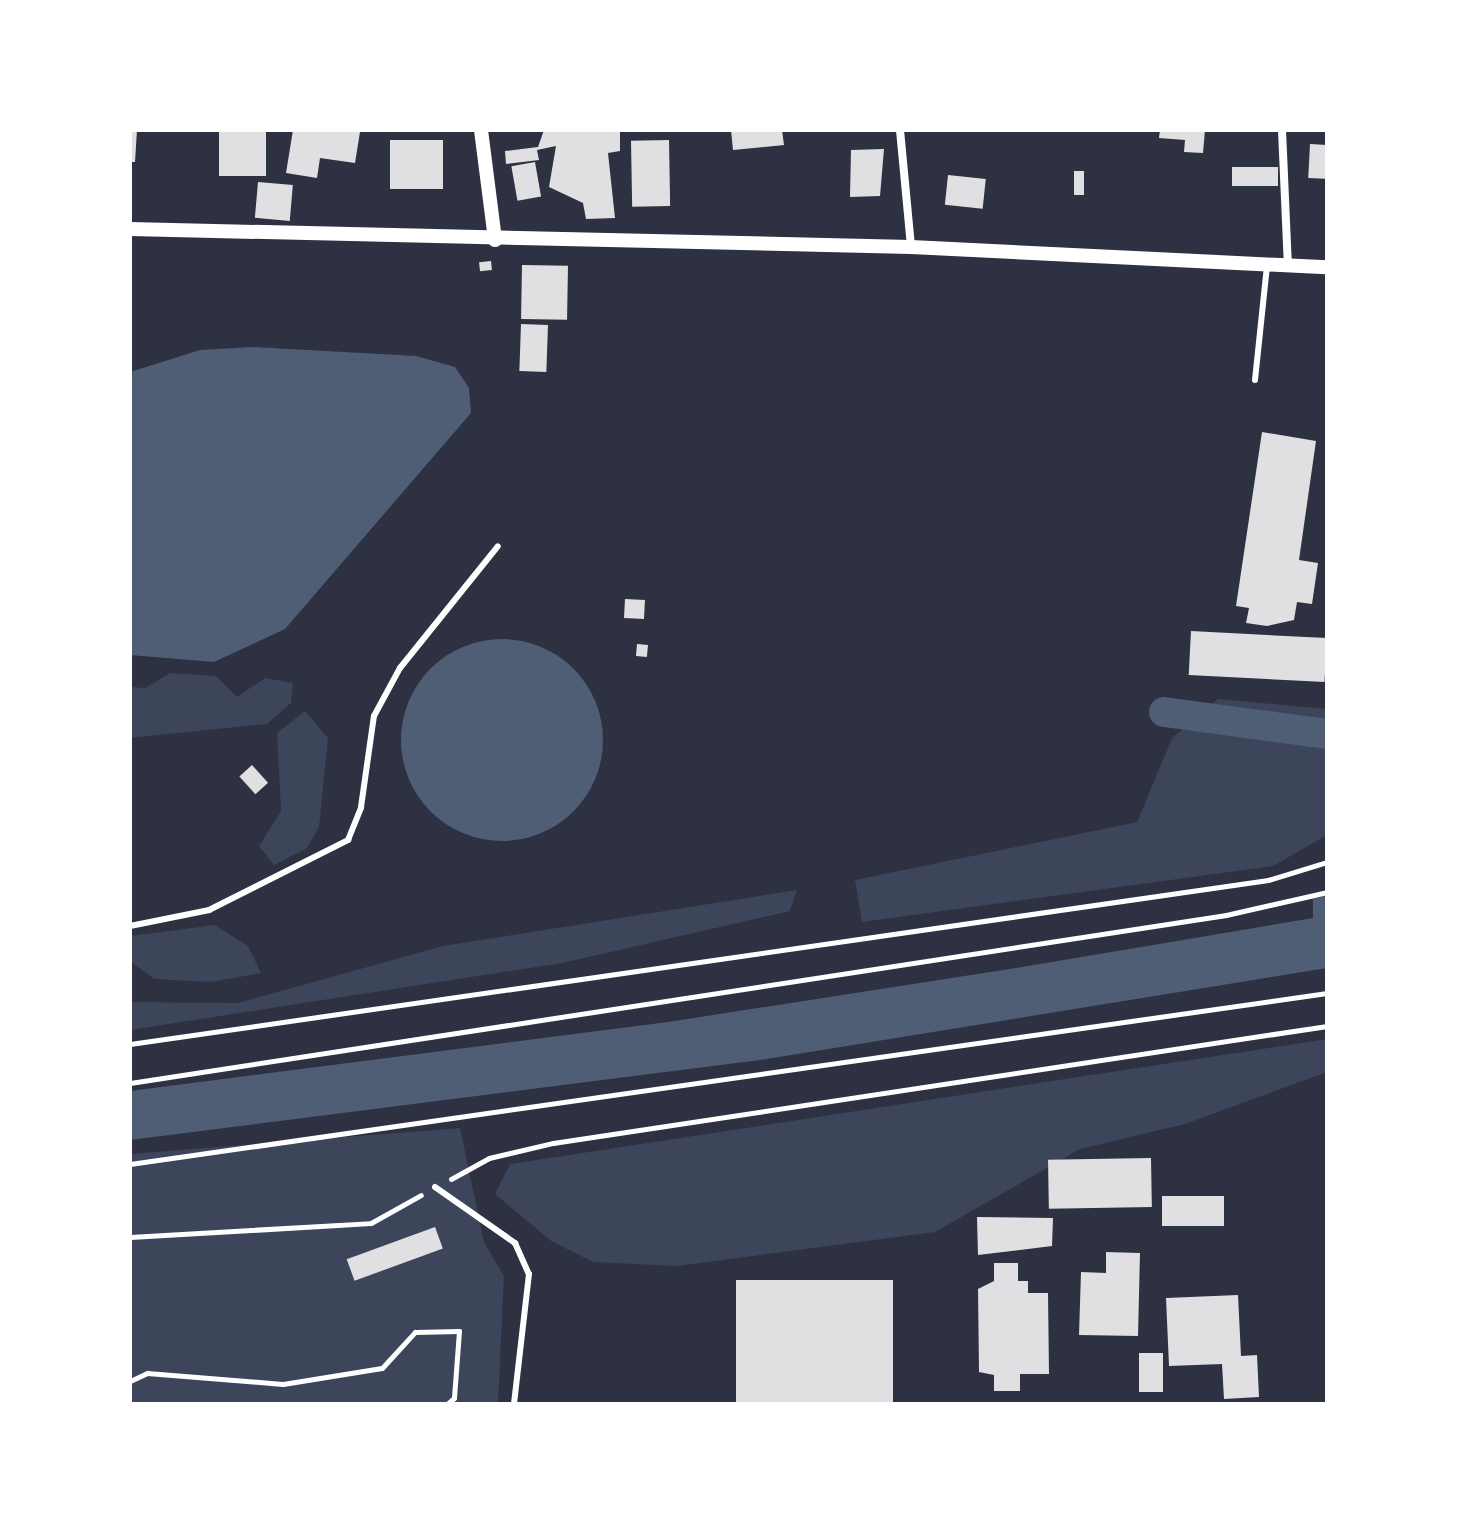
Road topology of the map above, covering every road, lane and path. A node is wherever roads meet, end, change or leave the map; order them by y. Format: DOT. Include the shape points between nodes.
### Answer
graph roads {
  1 [pos="481,130"];
  2 [pos="900,130"];
  3 [pos="1282,130"];
  4 [pos="130,229"];
  5 [pos="495,240"];
  6 [pos="911,247"];
  7 [pos="1267,265"];
  8 [pos="1288,266"];
  9 [pos="1327,267"];
  10 [pos="1255,380"];
  11 [pos="498,546"];
  12 [pos="1327,862"];
  13 [pos="1327,892"];
  14 [pos="130,926"];
  15 [pos="1327,993"];
  16 [pos="1327,1026"];
  17 [pos="130,1044"];
  18 [pos="130,1083"];
  19 [pos="130,1164"];
  20 [pos="435,1187"];
  21 [pos="130,1237"];
  22 [pos="130,1381"];
  23 [pos="447,1404"];
  24 [pos="514,1404"];
  1 -- 5 [label="street"];
  2 -- 6 [label="street"];
  3 -- 8 [label="street"];
  4 -- 5 [label="street"];
  5 -- 6 [label="street"];
  6 -- 7 [label="street"];
  7 -- 8 [label="street"];
  7 -- 10 [label="lane"];
  8 -- 9 [label="street"];
  11 -- 14 [label="lane" via="400,668 374,716 361,807 348,840 209,910"];
  12 -- 17 [label="path" via="1268,880"];
  13 -- 18 [label="path" via="1226,915"];
  15 -- 19 [label="path"];
  16 -- 20 [label="path" via="553,1143 489,1158"];
  20 -- 21 [label="path" via="371,1223"];
  20 -- 24 [label="lane" via="473,1207 515,1243 529,1274"];
  22 -- 23 [label="path" via="147,1373 283,1384 382,1368 415,1332 459,1331 454,1398"];
}
